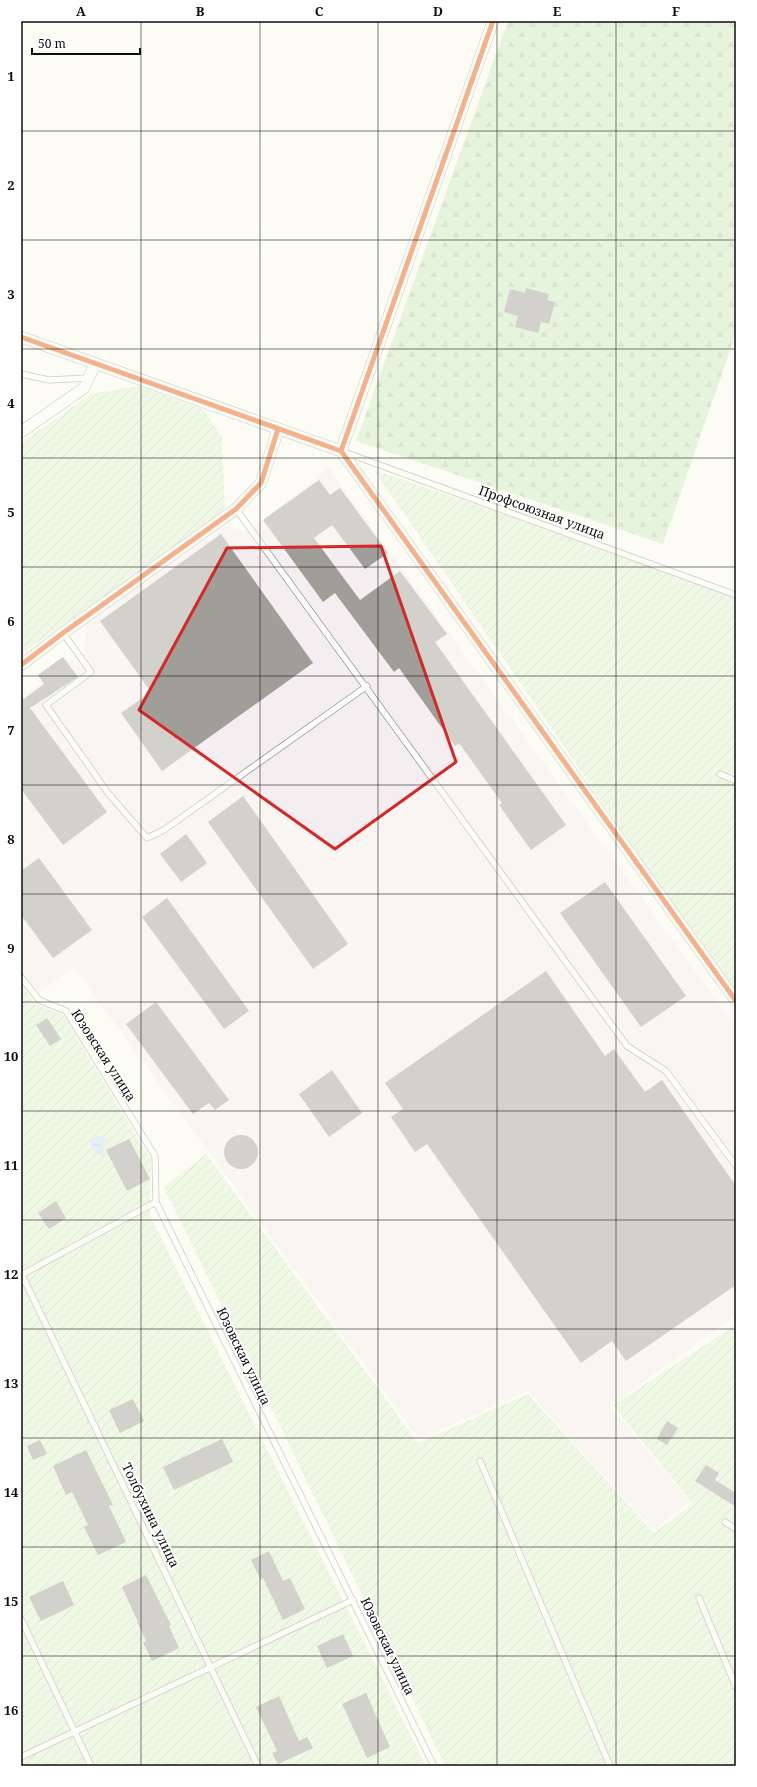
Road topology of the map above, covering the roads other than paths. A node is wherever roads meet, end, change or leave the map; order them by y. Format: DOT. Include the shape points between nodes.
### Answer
graph roads {
  1 [pos="493,21"];
  2 [pos="21,337"];
  3 [pos="95,364"];
  4 [pos="21,374"];
  5 [pos="89,378"];
  6 [pos="278,429"];
  7 [pos="21,432"];
  8 [pos="341,450"];
  9 [pos="236,508"];
  10 [pos="736,595"];
  11 [pos="62,633"];
  12 [pos="21,665"];
  13 [pos="367,686"];
  14 [pos="720,774"];
  15 [pos="736,781"];
  16 [pos="21,977"];
  17 [pos="732,992"];
  18 [pos="736,1001"];
  19 [pos="736,1166"];
  20 [pos="156,1202"];
  21 [pos="22,1275"];
  22 [pos="480,1461"];
  23 [pos="725,1522"];
  24 [pos="736,1529"];
  25 [pos="699,1598"];
  26 [pos="353,1600"];
  27 [pos="21,1619"];
  28 [pos="211,1667"];
  29 [pos="736,1687"];
  30 [pos="76,1732"];
  31 [pos="21,1757"];
  32 [pos="91,1766"];
  33 [pos="258,1766"];
  34 [pos="434,1766"];
  35 [pos="610,1766"];
  1 -- 8 [label="street"];
  2 -- 3 [label="street"];
  3 -- 5 [label="street"];
  3 -- 6 [label="street"];
  4 -- 5 [label="lane" via="49,380"];
  5 -- 7 [label="street" via="84,388"];
  6 -- 8 [label="street"];
  6 -- 9 [label="street" via="261,483"];
  8 -- 10 [label="lane, Профсоюзная улица"];
  8 -- 17 [label="street"];
  9 -- 11 [label="street"];
  9 -- 13 [label="lane"];
  11 -- 12 [label="street"];
  11 -- 13 [label="lane" via="90,672 46,705 108,793 147,838 164,830"];
  13 -- 19 [label="lane" via="627,1046 666,1071"];
  14 -- 15 [label="lane"];
  16 -- 20 [label="lane, Юзовская улица" via="39,1000 66,1011 155,1156"];
  17 -- 18 [label="street"];
  20 -- 21 [label="lane"];
  20 -- 26 [label="lane, Юзовская улица"];
  21 -- 28 [label="lane, Толбухина улица"];
  22 -- 35 [label="lane"];
  23 -- 24 [label="lane"];
  25 -- 29 [label="lane"];
  26 -- 28 [label="lane"];
  26 -- 34 [label="lane, Юзовская улица"];
  27 -- 30 [label="lane"];
  28 -- 30 [label="lane"];
  28 -- 33 [label="lane, Толбухина улица"];
  30 -- 31 [label="lane"];
  30 -- 32 [label="lane"];
}
